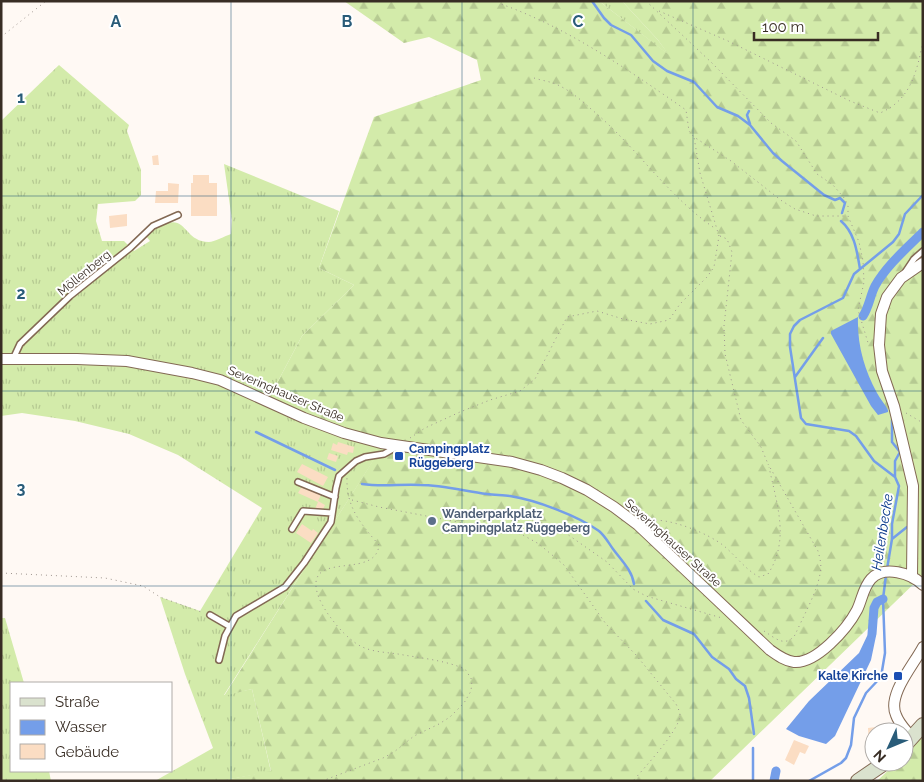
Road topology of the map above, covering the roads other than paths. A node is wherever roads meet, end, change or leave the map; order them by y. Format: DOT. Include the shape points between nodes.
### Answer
graph roads {
  1 [pos="178,215"];
  2 [pos="923,251"];
  3 [pos="923,263"];
  4 [pos="901,278"];
  5 [pos="1,359"];
  6 [pos="13,359"];
  7 [pos="398,446"];
  8 [pos="298,482"];
  9 [pos="335,497"];
  10 [pos="332,514"];
  11 [pos="292,529"];
  12 [pos="912,576"];
  13 [pos="923,585"];
  14 [pos="210,615"];
  15 [pos="229,626"];
  16 [pos="923,647"];
  17 [pos="219,660"];
  18 [pos="898,722"];
  19 [pos="923,725"];
  20 [pos="914,735"];
  21 [pos="871,772"];
  22 [pos="858,781"];
  1 -- 6 [label="lane, Möllenberg" via="153,226 70,296 20,344"];
  2 -- 4 [label="lane"];
  3 -- 4 [label="street"];
  4 -- 12 [label="street" via="881,314 879,345 882,371 913,486"];
  5 -- 6 [label="street, Severinghauser Straße"];
  6 -- 7 [label="street, Severinghauser Straße" via="128,361 192,373 220,380 344,433"];
  7 -- 9 [label="lane" via="384,454 356,460 338,479"];
  7 -- 12 [label="street, Severinghauser Straße" via="512,462 541,470 587,490 638,526 779,656 794,662 819,653 833,641 857,610 869,581 879,574 896,572"];
  8 -- 9 [label="lane"];
  9 -- 10 [label="lane"];
  10 -- 11 [label="lane" via="303,511"];
  10 -- 15 [label="lane" via="331,522 291,580 278,592 236,616"];
  12 -- 13 [label="street, Severinghauser Straße"];
  14 -- 15 [label="lane"];
  15 -- 17 [label="lane"];
  16 -- 18 [label="street" via="893,702"];
  19 -- 20 [label="main road"];
  21 -- 22 [label="main road"];
}
